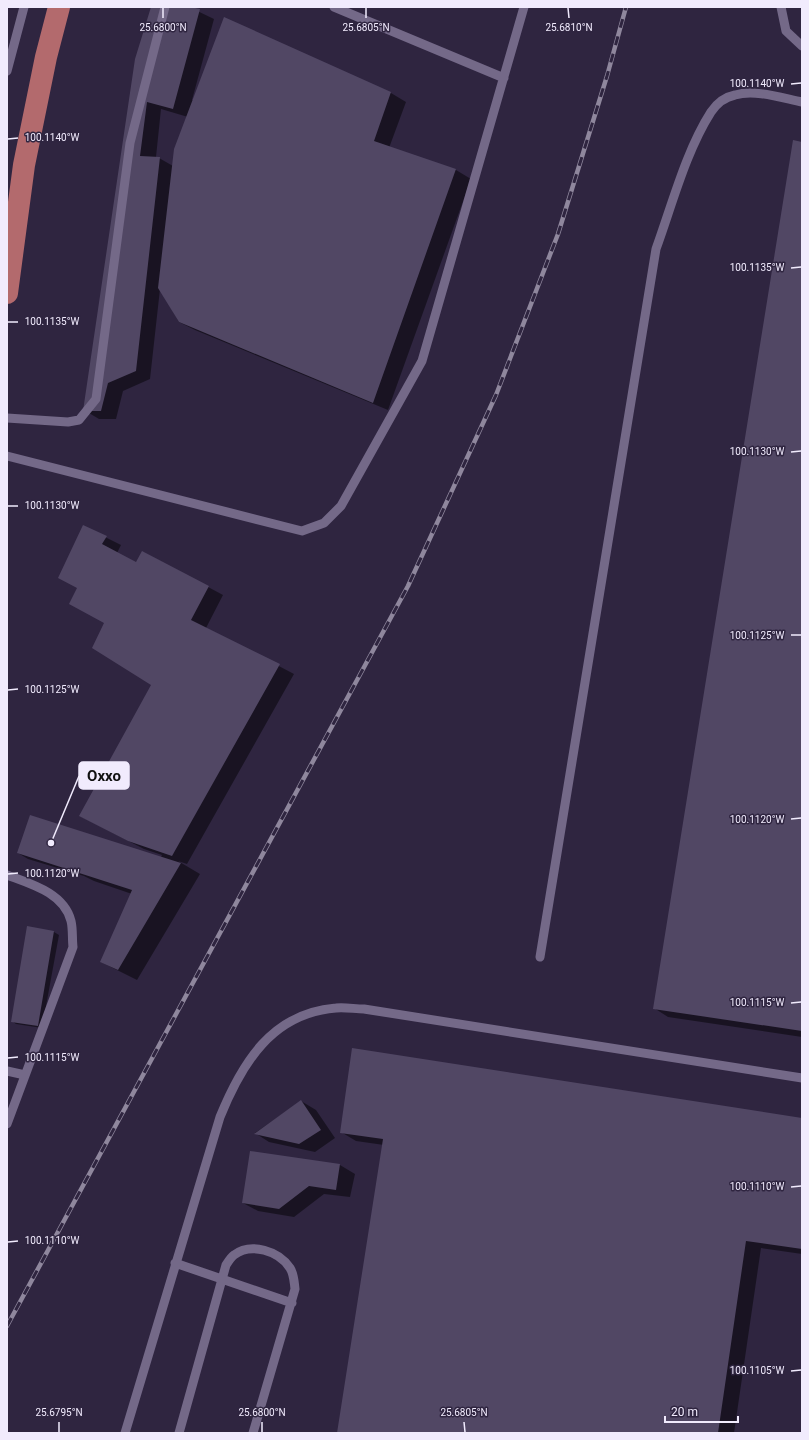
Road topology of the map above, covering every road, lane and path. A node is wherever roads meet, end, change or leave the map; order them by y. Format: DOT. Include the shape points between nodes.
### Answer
graph roads {
  1 [pos="24,7"];
  2 [pos="59,7"];
  3 [pos="165,7"];
  4 [pos="334,7"];
  5 [pos="524,7"];
  6 [pos="781,7"];
  7 [pos="802,46"];
  8 [pos="7,71"];
  9 [pos="504,78"];
  10 [pos="802,102"];
  11 [pos="7,293"];
  12 [pos="7,418"];
  13 [pos="7,456"];
  14 [pos="7,875"];
  15 [pos="540,956"];
  16 [pos="7,1072"];
  17 [pos="25,1074"];
  18 [pos="802,1078"];
  19 [pos="7,1124"];
  20 [pos="175,1263"];
  21 [pos="221,1278"];
  22 [pos="292,1303"];
  23 [pos="125,1433"];
  24 [pos="179,1433"];
  25 [pos="253,1433"];
  1 -- 8 [label="lane"];
  2 -- 11 [label="main road" via="24,165"];
  3 -- 12 [label="lane" via="130,143 96,399 79,420 68,422"];
  4 -- 9 [label="lane"];
  5 -- 9 [label="lane"];
  6 -- 7 [label="lane" via="786,31"];
  9 -- 13 [label="lane" via="422,361 341,506 324,523 302,531"];
  10 -- 15 [label="lane" via="752,93 737,94 723,99 712,111 691,153 656,248"];
  14 -- 17 [label="lane" via="58,898 71,921 73,947"];
  16 -- 17 [label="lane"];
  17 -- 19 [label="lane"];
  18 -- 20 [label="lane" via="392,1012 336,1008 310,1012 286,1022 268,1037 250,1058 232,1086"];
  20 -- 21 [label="lane"];
  20 -- 23 [label="lane"];
  21 -- 22 [label="lane"];
  21 -- 22 [label="lane" via="226,1265 234,1255 245,1250 267,1251 279,1256 290,1268 295,1289"];
  21 -- 24 [label="lane"];
  22 -- 25 [label="lane"];
}
